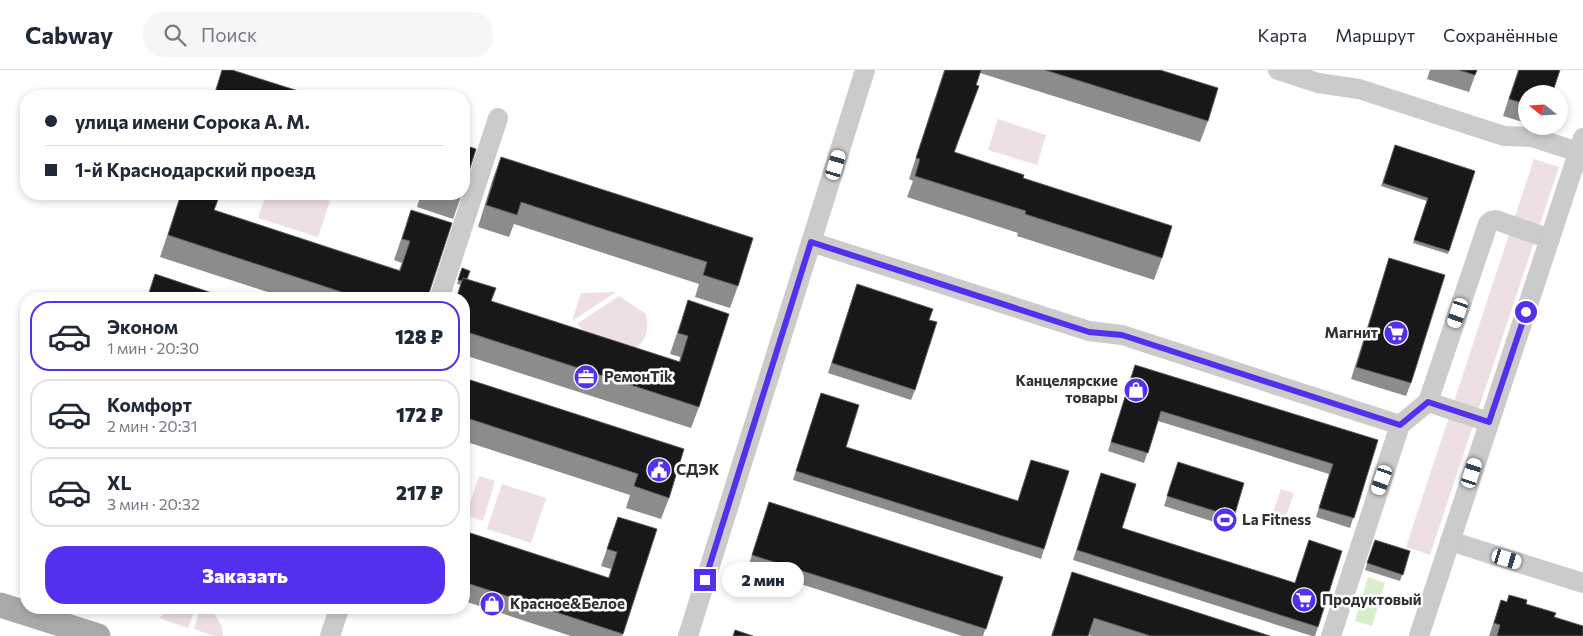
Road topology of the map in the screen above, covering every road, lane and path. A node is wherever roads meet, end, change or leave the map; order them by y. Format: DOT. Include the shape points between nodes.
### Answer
graph roads {
  1 [pos="865,70"];
  2 [pos="1278,70"];
  3 [pos="498,118"];
  4 [pos="1581,145"];
  5 [pos="1550,239"];
  6 [pos="811,242"];
  7 [pos="441,292"];
  8 [pos="1428,402"];
  9 [pos="1489,422"];
  10 [pos="1400,425"];
  11 [pos="1450,541"];
  12 [pos="1583,583"];
  13 [pos="0,605"];
  14 [pos="20,611"];
  15 [pos="28,614"];
  16 [pos="337,614"];
  17 [pos="98,636"];
  18 [pos="330,636"];
  19 [pos="688,636"];
  20 [pos="1331,636"];
  21 [pos="1420,636"];
  1 -- 6 [label="street"];
  2 -- 4 [label="street" via="1318,83 1359,89 1504,136"];
  3 -- 7 [label="street"];
  4 -- 5 [label="street"];
  5 -- 8 [label="street" via="1496,220 1488,224"];
  5 -- 9 [label="street"];
  6 -- 10 [label="street" via="1089,332 1122,335"];
  6 -- 19 [label="street"];
  8 -- 9 [label="street"];
  8 -- 10 [label="street"];
  9 -- 11 [label="street"];
  10 -- 20 [label="street"];
  11 -- 12 [label="street"];
  11 -- 21 [label="street"];
  13 -- 14 [label="main road"];
  15 -- 17 [label="main road"];
  16 -- 18 [label="street"];
}
